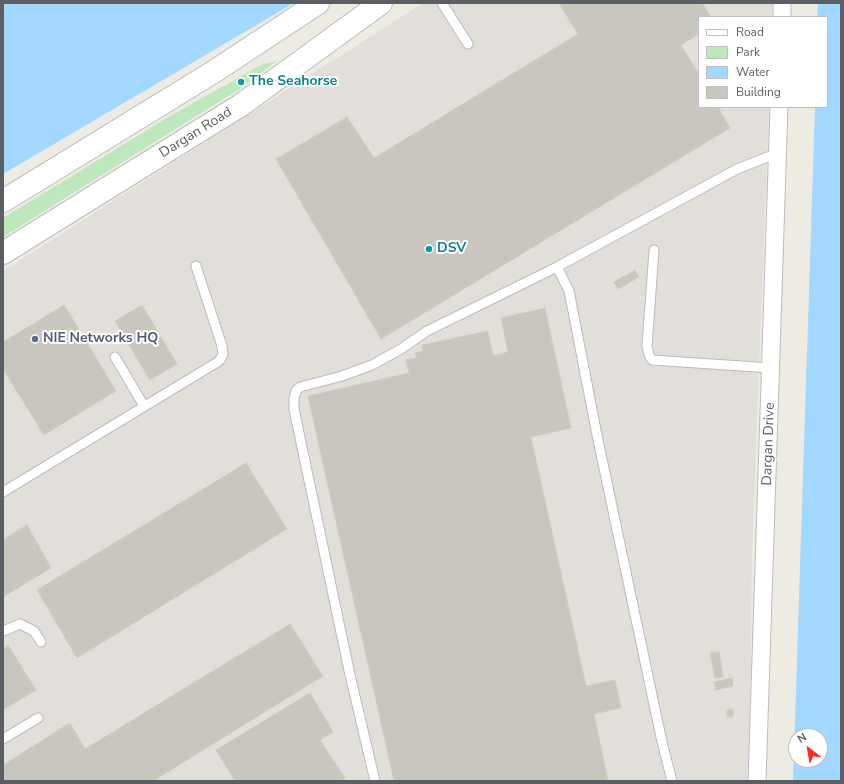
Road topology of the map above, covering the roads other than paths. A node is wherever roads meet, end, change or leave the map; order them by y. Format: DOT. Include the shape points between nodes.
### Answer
graph roads {
  1 [pos="318,3"];
  2 [pos="381,3"];
  3 [pos="442,3"];
  4 [pos="782,3"];
  5 [pos="782,16"];
  6 [pos="468,44"];
  7 [pos="779,108"];
  8 [pos="778,153"];
  9 [pos="3,202"];
  10 [pos="654,250"];
  11 [pos="3,253"];
  12 [pos="196,266"];
  13 [pos="557,267"];
  14 [pos="115,357"];
  15 [pos="771,368"];
  16 [pos="144,406"];
  17 [pos="3,492"];
  18 [pos="3,631"];
  19 [pos="41,642"];
  20 [pos="38,718"];
  21 [pos="3,739"];
  22 [pos="375,781"];
  23 [pos="672,781"];
  24 [pos="757,781"];
  1 -- 9 [label="street" via="215,71"];
  2 -- 11 [label="street, Dargan Road" via="241,105"];
  3 -- 6 [label="lane"];
  4 -- 5 [label="street"];
  7 -- 8 [label="street, Dargan Drive"];
  8 -- 13 [label="lane" via="738,169"];
  8 -- 15 [label="street, Dargan Drive"];
  10 -- 15 [label="lane" via="647,346 652,360"];
  12 -- 16 [label="lane" via="222,346 220,360"];
  13 -- 22 [label="lane" via="427,332 372,365 300,387 296,391 294,409"];
  13 -- 23 [label="lane" via="569,292 603,464"];
  14 -- 16 [label="lane"];
  15 -- 24 [label="street, Dargan Drive"];
  16 -- 17 [label="lane"];
  18 -- 19 [label="lane" via="20,624 34,631"];
  20 -- 21 [label="lane"];
}
